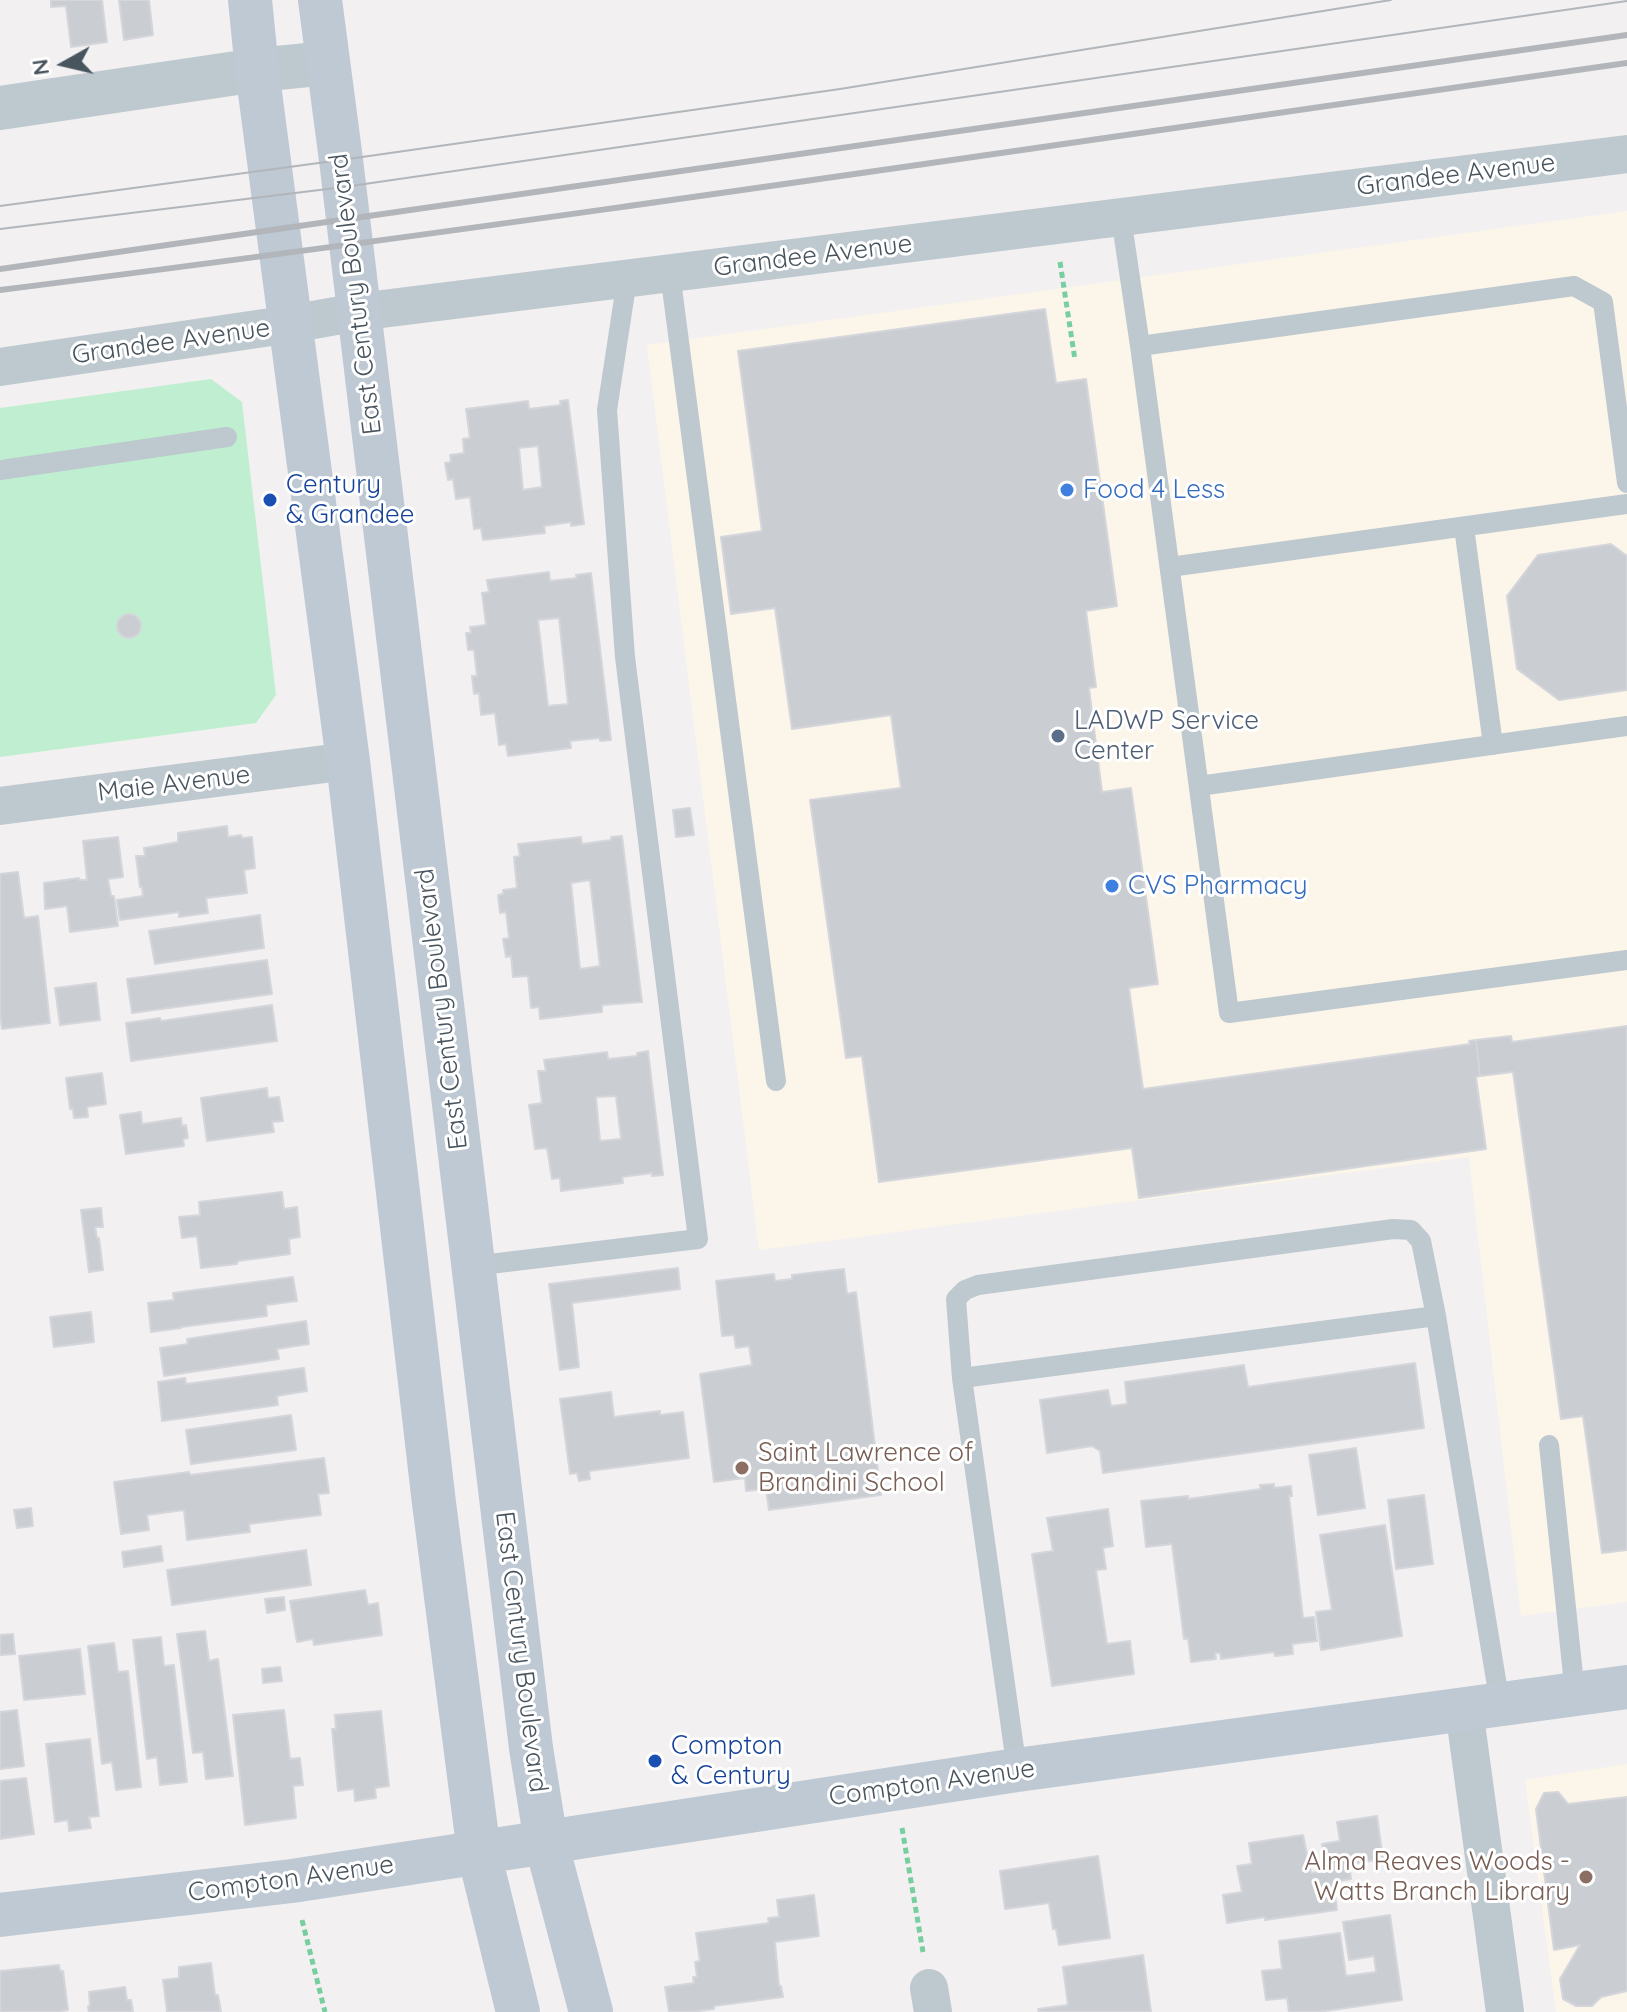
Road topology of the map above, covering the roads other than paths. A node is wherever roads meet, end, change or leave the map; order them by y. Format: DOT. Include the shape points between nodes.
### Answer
graph roads {
  1 [pos="250,0"];
  2 [pos="320,0"];
  3 [pos="328,63"];
  4 [pos="257,70"];
  5 [pos="0,108"];
  6 [pos="1627,154"];
  7 [pos="1121,217"];
  8 [pos="670,273"];
  9 [pos="627,279"];
  10 [pos="358,312"];
  11 [pos="291,324"];
  12 [pos="1140,346"];
  13 [pos="0,367"];
  14 [pos="1621,387"];
  15 [pos="227,437"];
  16 [pos="0,470"];
  17 [pos="1627,483"];
  18 [pos="1627,504"];
  19 [pos="1464,527"];
  20 [pos="1170,567"];
  21 [pos="1627,726"];
  22 [pos="1493,745"];
  23 [pos="348,761"];
  24 [pos="1199,786"];
  25 [pos="0,806"];
  26 [pos="1627,960"];
  27 [pos="776,1081"];
  28 [pos="473,1266"];
  29 [pos="1436,1316"];
  30 [pos="962,1378"];
  31 [pos="1549,1445"];
  32 [pos="1627,1687"];
  33 [pos="1575,1694"];
  34 [pos="1482,1706"];
  35 [pos="1017,1770"];
  36 [pos="546,1842"];
  37 [pos="479,1853"];
  38 [pos="0,1915"];
  39 [pos="518,2012"];
  40 [pos="591,2012"];
  41 [pos="1505,2012"];
  1 -- 4 [label="main road"];
  2 -- 3 [label="main road, East Century Boulevard"];
  3 -- 4 [label="street"];
  3 -- 10 [label="main road, East Century Boulevard"];
  4 -- 5 [label="street"];
  4 -- 11 [label="main road"];
  6 -- 7 [label="street, Grandee Avenue"];
  7 -- 8 [label="street, Grandee Avenue"];
  7 -- 12 [label="lane"];
  8 -- 9 [label="street, Grandee Avenue"];
  8 -- 27 [label="lane"];
  9 -- 10 [label="street, Grandee Avenue"];
  9 -- 28 [label="lane" via="607,410 625,657 698,1239"];
  10 -- 11 [label="street, Grandee Avenue"];
  10 -- 28 [label="main road, East Century Boulevard"];
  11 -- 13 [label="street, Grandee Avenue"];
  11 -- 23 [label="main road"];
  12 -- 14 [label="lane" via="1574,286 1603,302"];
  12 -- 20 [label="lane"];
  14 -- 17 [label="lane"];
  15 -- 16 [label="lane"];
  18 -- 19 [label="lane"];
  19 -- 20 [label="lane"];
  19 -- 22 [label="lane"];
  20 -- 24 [label="lane"];
  21 -- 22 [label="lane"];
  22 -- 24 [label="lane"];
  23 -- 25 [label="street, Maie Avenue"];
  23 -- 37 [label="main road"];
  24 -- 26 [label="lane" via="1229,1013"];
  28 -- 36 [label="main road, East Century Boulevard"];
  29 -- 30 [label="lane"];
  29 -- 30 [label="lane" via="1421,1241 1411,1230 1393,1229 978,1285 956,1299"];
  29 -- 34 [label="lane"];
  30 -- 35 [label="lane"];
  31 -- 33 [label="lane"];
  32 -- 33 [label="main road, Compton Avenue"];
  33 -- 34 [label="main road, Compton Avenue"];
  34 -- 35 [label="main road, Compton Avenue"];
  34 -- 41 [label="street"];
  35 -- 36 [label="main road, Compton Avenue"];
  36 -- 37 [label="main road, Compton Avenue"];
  36 -- 40 [label="main road, East Century Boulevard"];
  37 -- 38 [label="main road, Compton Avenue"];
  37 -- 39 [label="main road"];
}
